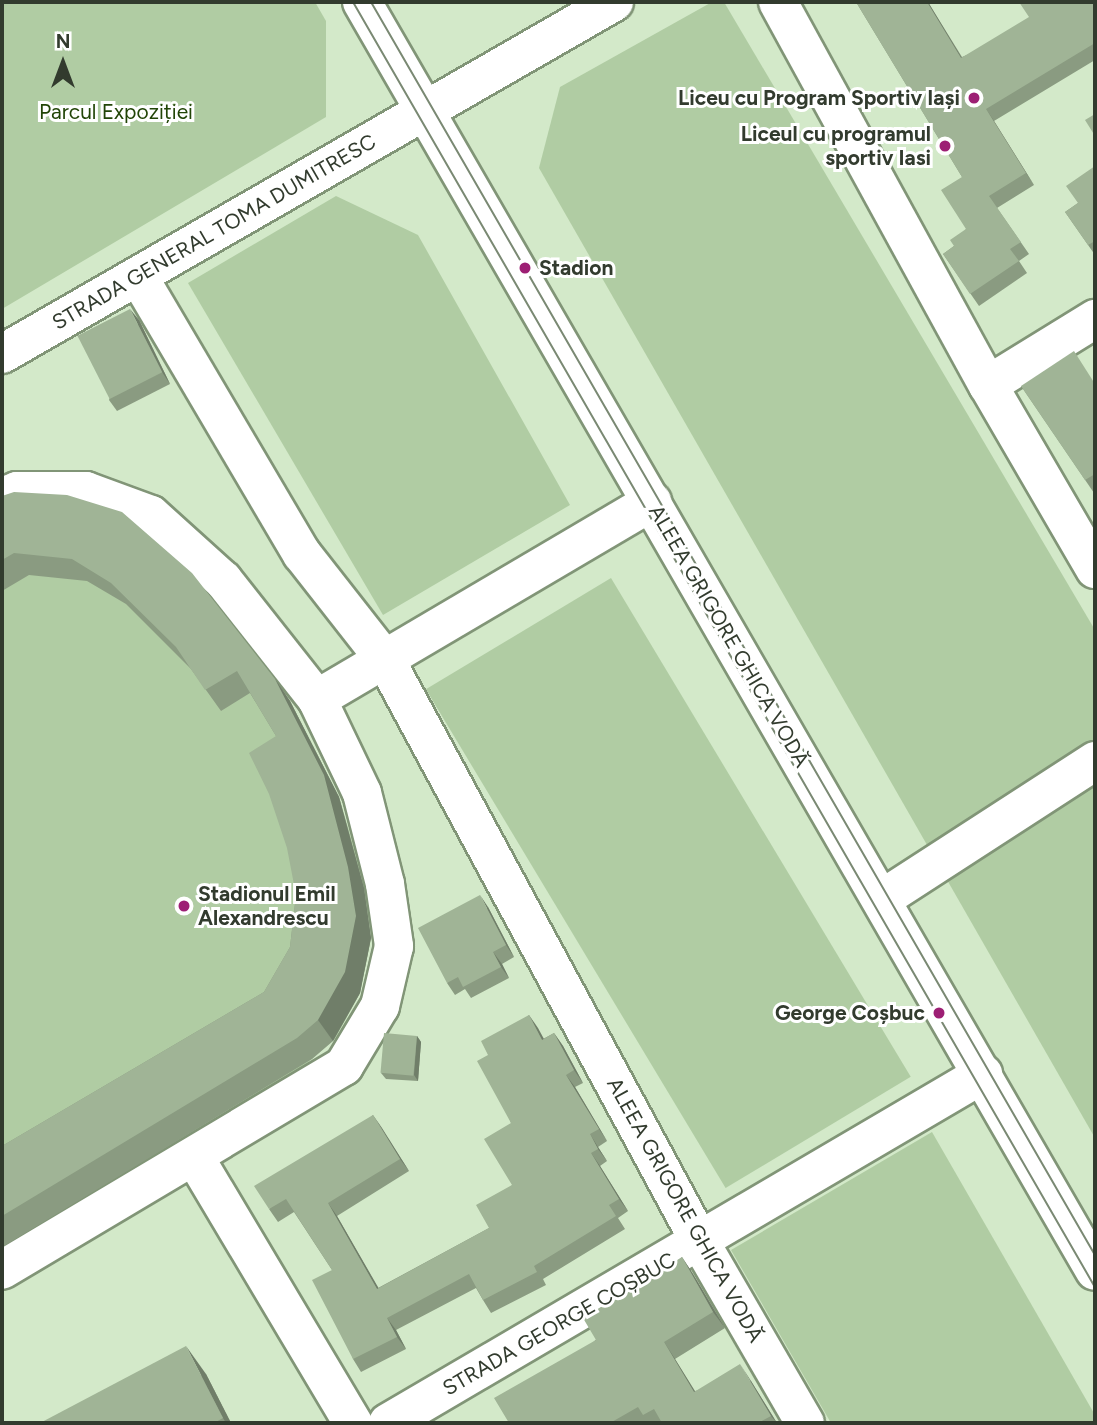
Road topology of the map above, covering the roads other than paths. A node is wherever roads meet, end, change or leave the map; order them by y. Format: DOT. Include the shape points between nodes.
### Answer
graph roads {
  1 [pos="362,2"];
  2 [pos="614,2"];
  3 [pos="778,2"];
  4 [pos="426,111"];
  5 [pos="138,275"];
  6 [pos="1095,319"];
  7 [pos="2,354"];
  8 [pos="988,386"];
  9 [pos="2,497"];
  10 [pos="652,502"];
  11 [pos="1095,569"];
  12 [pos="386,661"];
  13 [pos="317,699"];
  14 [pos="1095,761"];
  15 [pos="882,899"];
  16 [pos="983,1074"];
  17 [pos="195,1158"];
  18 [pos="700,1242"];
  19 [pos="2,1270"];
  20 [pos="1095,1271"];
  21 [pos="353,1423"];
  22 [pos="388,1423"];
  23 [pos="804,1423"];
  1 -- 4 [label="street, ALEEA GRIGORE GHICA VODĂ"];
  2 -- 4 [label="street, STRADA GENERAL TOMA DUMITRESC"];
  3 -- 8 [label="street"];
  4 -- 5 [label="street, STRADA GENERAL TOMA DUMITRESC"];
  4 -- 10 [label="street, ALEEA GRIGORE GHICA VODĂ"];
  5 -- 7 [label="street, STRADA GENERAL TOMA DUMITRESC"];
  5 -- 12 [label="street, ALEEA GRIGORE GHICA VODĂ" via="302,554"];
  6 -- 8 [label="street"];
  8 -- 11 [label="street"];
  9 -- 13 [label="street" via="17,491 86,491 151,515 223,580"];
  10 -- 12 [label="street"];
  10 -- 15 [label="street, ALEEA GRIGORE GHICA VODĂ"];
  12 -- 13 [label="street"];
  12 -- 18 [label="street, ALEEA GRIGORE GHICA VODĂ"];
  13 -- 17 [label="street" via="362,793 385,884 394,946 380,1006 344,1066"];
  14 -- 15 [label="street"];
  15 -- 16 [label="street, ALEEA GRIGORE GHICA VODĂ"];
  16 -- 18 [label="street, STRADA GEORGE COȘBUC"];
  16 -- 20 [label="street, ALEEA GRIGORE GHICA VODĂ"];
  17 -- 19 [label="street"];
  17 -- 21 [label="street"];
  18 -- 22 [label="street, STRADA GEORGE COȘBUC"];
  18 -- 23 [label="street, ALEEA GRIGORE GHICA VODĂ"];
}
